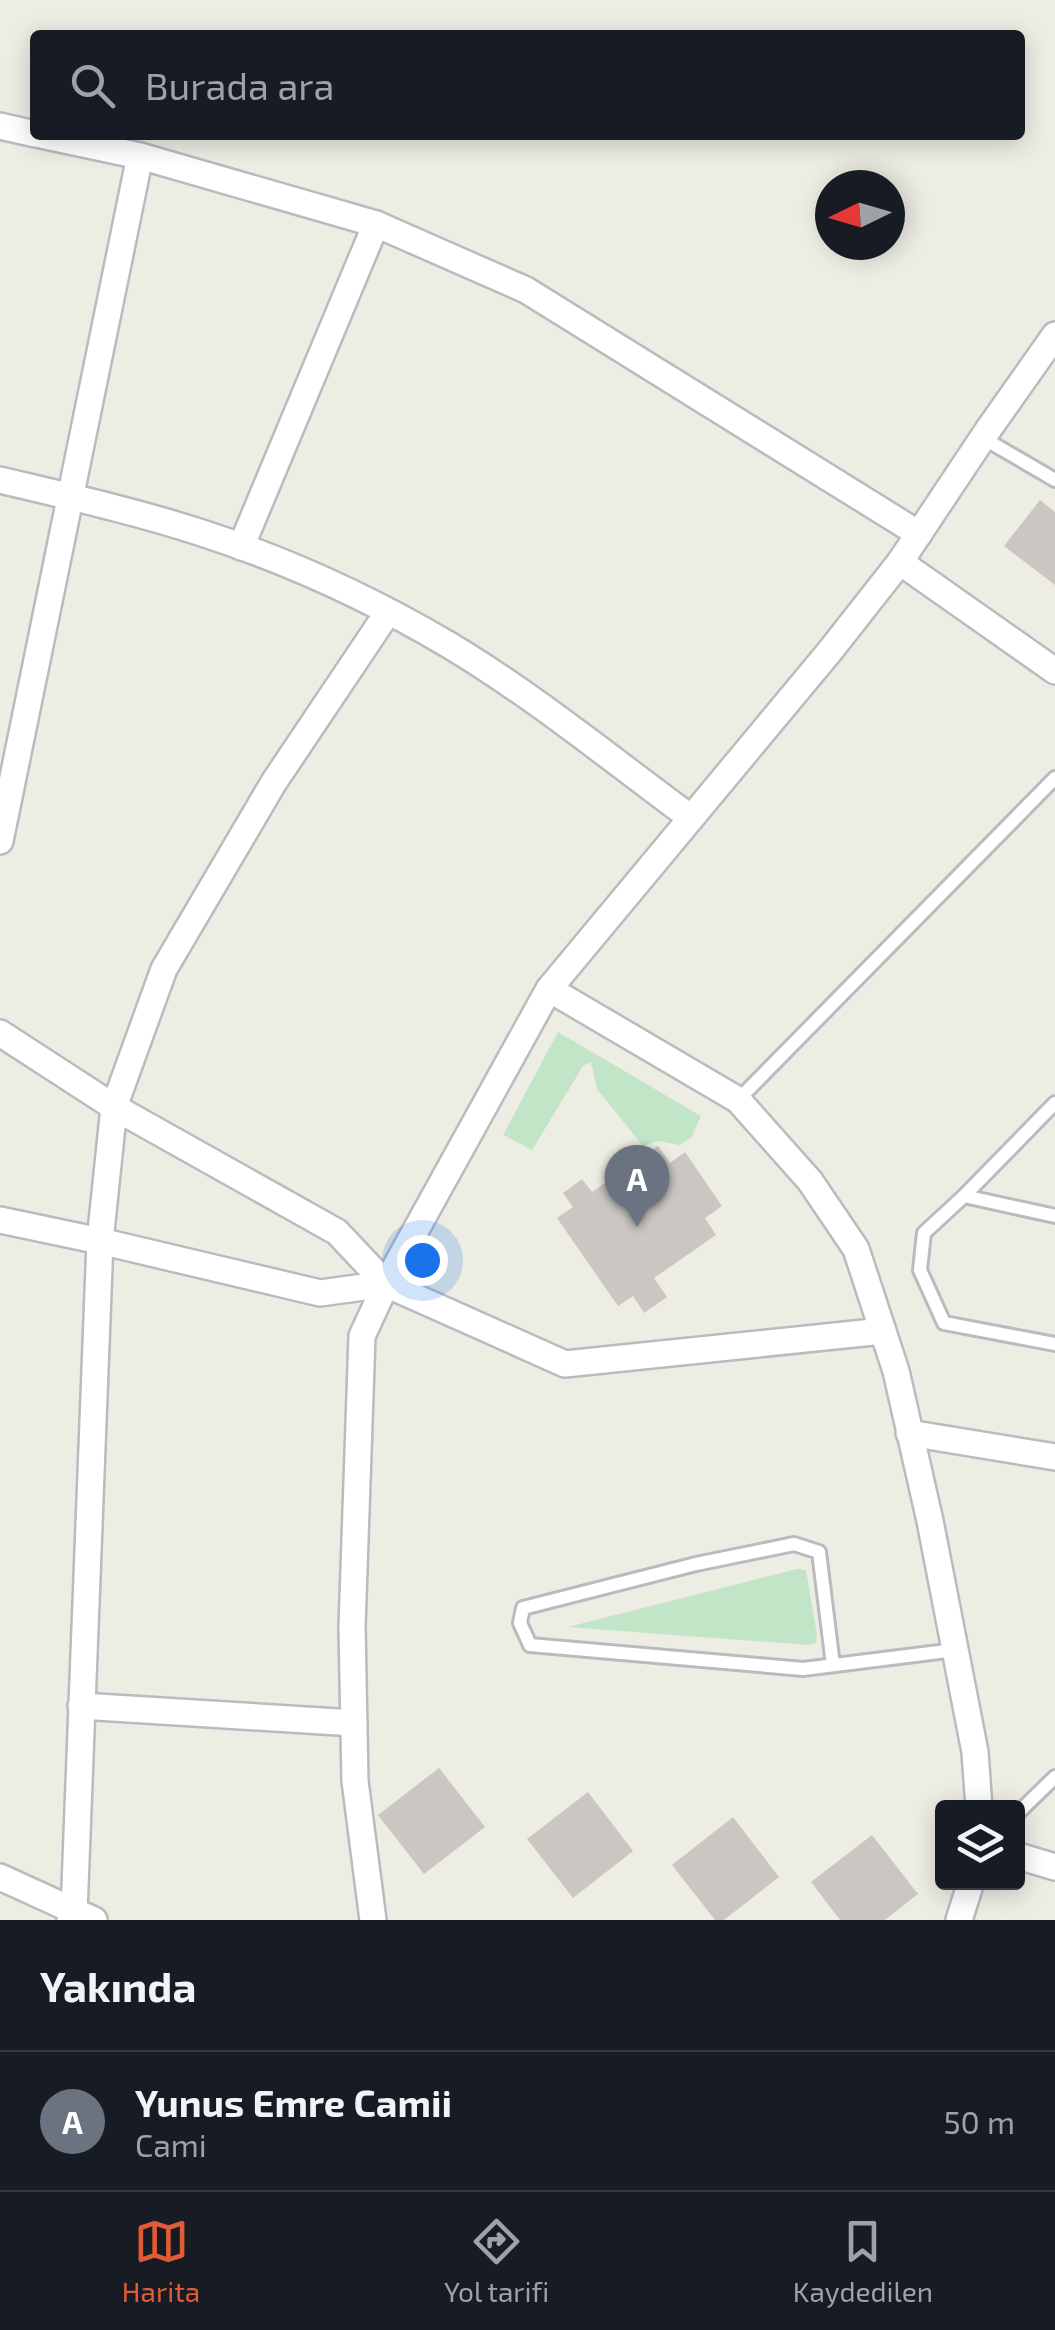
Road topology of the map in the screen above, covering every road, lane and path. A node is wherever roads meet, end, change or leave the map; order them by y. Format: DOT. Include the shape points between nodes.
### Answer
graph roads {
  1 [pos="0,126"];
  2 [pos="30,132"];
  3 [pos="66,140"];
  4 [pos="140,156"];
  5 [pos="376,224"];
  6 [pos="1055,335"];
  7 [pos="983,438"];
  8 [pos="0,480"];
  9 [pos="1055,480"];
  10 [pos="70,497"];
  11 [pos="919,534"];
  12 [pos="241,547"];
  13 [pos="900,562"];
  14 [pos="388,612"];
  15 [pos="1055,671"];
  16 [pos="1055,778"];
  17 [pos="691,818"];
  18 [pos="1,829"];
  19 [pos="549,989"];
  20 [pos="0,1033"];
  21 [pos="738,1100"];
  22 [pos="1055,1103"];
  23 [pos="114,1107"];
  24 [pos="964,1196"];
  25 [pos="1055,1216"];
  26 [pos="0,1220"];
  27 [pos="100,1241"];
  28 [pos="386,1284"];
  29 [pos="883,1331"];
  30 [pos="1055,1344"];
  31 [pos="909,1433"];
  32 [pos="1055,1457"];
  33 [pos="955,1650"];
  34 [pos="833,1664"];
  35 [pos="81,1706"];
  36 [pos="354,1723"];
  37 [pos="1055,1777"];
  38 [pos="979,1800"];
  39 [pos="1025,1805"];
  40 [pos="1025,1858"];
  41 [pos="1055,1867"];
  42 [pos="0,1877"];
  43 [pos="968,1890"];
  44 [pos="80,1917"];
  45 [pos="374,1920"];
  46 [pos="959,1920"];
  1 -- 2 [label="street"];
  3 -- 4 [label="street"];
  4 -- 5 [label="street"];
  4 -- 10 [label="street"];
  5 -- 11 [label="street" via="526,290"];
  5 -- 12 [label="street"];
  6 -- 7 [label="street"];
  7 -- 9 [label="lane"];
  7 -- 11 [label="street"];
  8 -- 10 [label="street"];
  10 -- 12 [label="street"];
  10 -- 18 [label="street"];
  11 -- 13 [label="street"];
  12 -- 14 [label="street"];
  13 -- 15 [label="street"];
  13 -- 17 [label="street"];
  14 -- 17 [label="street" via="504,680"];
  14 -- 23 [label="street" via="274,782 164,969"];
  16 -- 21 [label="lane"];
  17 -- 19 [label="street"];
  19 -- 21 [label="street"];
  19 -- 28 [label="street"];
  20 -- 23 [label="street"];
  21 -- 29 [label="street" via="810,1181 856,1248"];
  22 -- 24 [label="lane"];
  23 -- 27 [label="street"];
  23 -- 28 [label="street" via="337,1232"];
  24 -- 25 [label="lane"];
  24 -- 30 [label="lane" via="924,1232 920,1270 944,1324"];
  26 -- 27 [label="street"];
  27 -- 28 [label="street" via="320,1293"];
  27 -- 35 [label="street"];
  28 -- 29 [label="street" via="565,1364"];
  28 -- 36 [label="street" via="362,1336"];
  29 -- 31 [label="street"];
  31 -- 32 [label="street"];
  31 -- 33 [label="street"];
  33 -- 34 [label="lane"];
  33 -- 38 [label="street"];
  34 -- 34 [label="lane" via="803,1670 530,1646 520,1624 523,1608 794,1544 820,1552"];
  35 -- 36 [label="street"];
  35 -- 44 [label="street"];
  36 -- 45 [label="street" via="354,1781"];
  37 -- 39 [label="lane"];
  40 -- 41 [label="street"];
  42 -- 44 [label="street"];
  43 -- 46 [label="street"];
}
